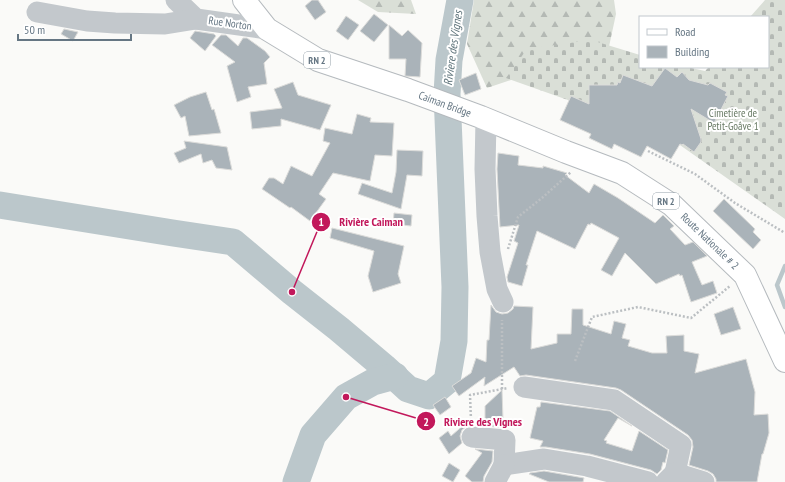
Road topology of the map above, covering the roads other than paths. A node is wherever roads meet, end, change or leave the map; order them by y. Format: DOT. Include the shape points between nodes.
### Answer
graph roads {
  1 [pos="176,0"];
  2 [pos="244,0"];
  3 [pos="37,12"];
  4 [pos="196,19"];
  5 [pos="267,29"];
  6 [pos="484,118"];
  7 [pos="503,302"];
  8 [pos="785,361"];
  9 [pos="524,386"];
  10 [pos="472,437"];
  11 [pos="499,474"];
  12 [pos="670,478"];
  13 [pos="648,482"];
  14 [pos="704,482"];
  1 -- 4 [label="street, Rue Norton"];
  2 -- 5 [label="main road, RN 2"];
  3 -- 4 [label="street" via="115,23 165,24"];
  4 -- 5 [label="street, Rue Norton"];
  5 -- 6 [label="main road, Caiman Bridge / RN 2" via="318,60"];
  6 -- 7 [label="street" via="490,252 497,289"];
  6 -- 8 [label="main road, Route Nationale # 2 / RN 2" via="622,173 672,205 745,275"];
  9 -- 12 [label="street" via="614,400 681,445"];
  10 -- 11 [label="street" via="505,440"];
  11 -- 13 [label="street" via="544,459 587,466"];
  12 -- 14 [label="street"];
}
